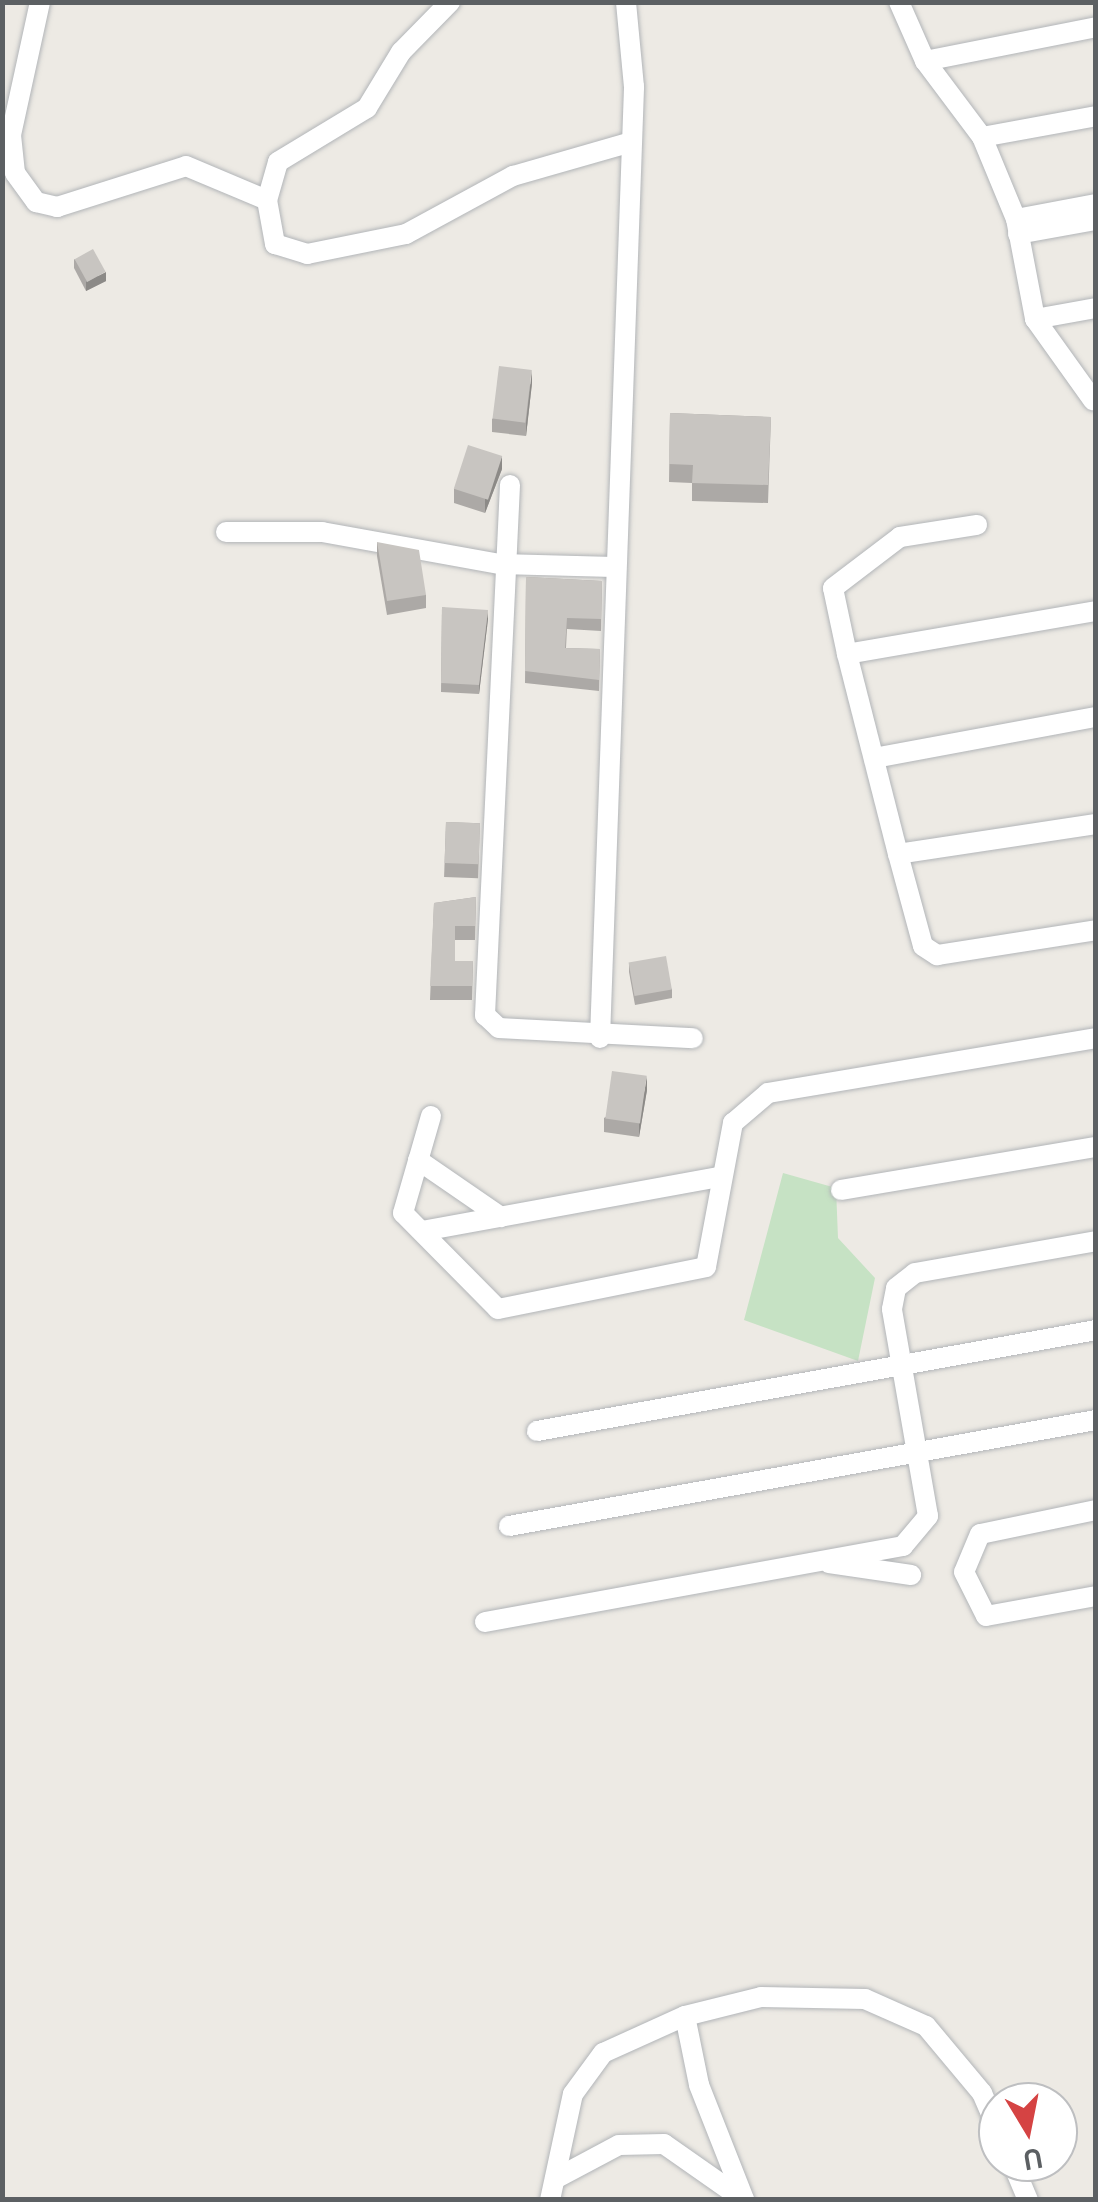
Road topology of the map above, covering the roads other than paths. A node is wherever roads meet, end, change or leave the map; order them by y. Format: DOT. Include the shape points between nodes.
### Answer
graph roads {
  1 [pos="40,2"];
  2 [pos="450,2"];
  3 [pos="626,2"];
  4 [pos="899,2"];
  5 [pos="1096,27"];
  6 [pos="924,61"];
  7 [pos="1096,116"];
  8 [pos="982,138"];
  9 [pos="628,143"];
  10 [pos="267,200"];
  11 [pos="1096,204"];
  12 [pos="1096,220"];
  13 [pos="1017,226"];
  14 [pos="1096,308"];
  15 [pos="1036,319"];
  16 [pos="1095,401"];
  17 [pos="510,485"];
  18 [pos="976,525"];
  19 [pos="226,532"];
  20 [pos="500,564"];
  21 [pos="614,567"];
  22 [pos="1096,611"];
  23 [pos="846,654"];
  24 [pos="1096,717"];
  25 [pos="874,758"];
  26 [pos="1096,824"];
  27 [pos="898,854"];
  28 [pos="1096,930"];
  29 [pos="600,1038"];
  30 [pos="693,1038"];
  31 [pos="1096,1038"];
  32 [pos="431,1116"];
  33 [pos="1096,1146"];
  34 [pos="418,1160"];
  35 [pos="719,1177"];
  36 [pos="840,1190"];
  37 [pos="501,1216"];
  38 [pos="422,1231"];
  39 [pos="1096,1241"];
  40 [pos="1096,1330"];
  41 [pos="902,1360"];
  42 [pos="1096,1420"];
  43 [pos="537,1431"];
  44 [pos="920,1450"];
  45 [pos="1096,1510"];
  46 [pos="509,1526"];
  47 [pos="807,1560"];
  48 [pos="911,1575"];
  49 [pos="1096,1596"];
  50 [pos="485,1622"];
  51 [pos="685,2016"];
  52 [pos="978,2098"];
  53 [pos="552,2190"];
  54 [pos="744,2200"];
  1 -- 10 [label="street" via="10,135 15,173 36,202 57,208 186,166"];
  2 -- 10 [label="street" via="401,52 367,108 286,153"];
  3 -- 9 [label="street" via="634,50"];
  4 -- 6 [label="street"];
  5 -- 6 [label="street"];
  6 -- 8 [label="street"];
  7 -- 8 [label="street"];
  8 -- 13 [label="street"];
  9 -- 10 [label="street" via="514,176 406,234 336,250 283,251"];
  9 -- 21 [label="street"];
  11 -- 13 [label="street"];
  12 -- 13 [label="street"];
  13 -- 15 [label="street"];
  14 -- 15 [label="street"];
  15 -- 16 [label="street"];
  17 -- 20 [label="street"];
  18 -- 23 [label="street" via="900,537 833,588"];
  19 -- 20 [label="street" via="389,540"];
  20 -- 21 [label="street"];
  20 -- 29 [label="street" via="486,1015 499,1028"];
  21 -- 29 [label="street"];
  22 -- 23 [label="street"];
  23 -- 25 [label="street"];
  24 -- 25 [label="street"];
  25 -- 27 [label="street"];
  26 -- 27 [label="street"];
  27 -- 28 [label="street" via="923,946 937,955"];
  29 -- 30 [label="street"];
  31 -- 35 [label="street" via="768,1092 733,1123"];
  32 -- 34 [label="street"];
  33 -- 36 [label="street"];
  34 -- 37 [label="street"];
  34 -- 38 [label="street" via="403,1213"];
  35 -- 37 [label="street"];
  35 -- 38 [label="street" via="706,1267 498,1309"];
  37 -- 38 [label="street"];
  39 -- 41 [label="street" via="915,1273 896,1288 892,1308"];
  40 -- 41 [label="street"];
  41 -- 43 [label="street"];
  41 -- 44 [label="street"];
  42 -- 44 [label="street"];
  44 -- 46 [label="street"];
  44 -- 47 [label="street" via="928,1516 921,1534 903,1546"];
  45 -- 49 [label="street" via="980,1534 964,1572 986,1616"];
  47 -- 48 [label="street"];
  47 -- 50 [label="street"];
  51 -- 52 [label="street" via="761,1997 865,1998 941,2040"];
  51 -- 53 [label="street" via="629,2038 584,2072"];
  51 -- 54 [label="street" via="699,2085"];
  53 -- 54 [label="street" via="619,2145 664,2144"];
}
